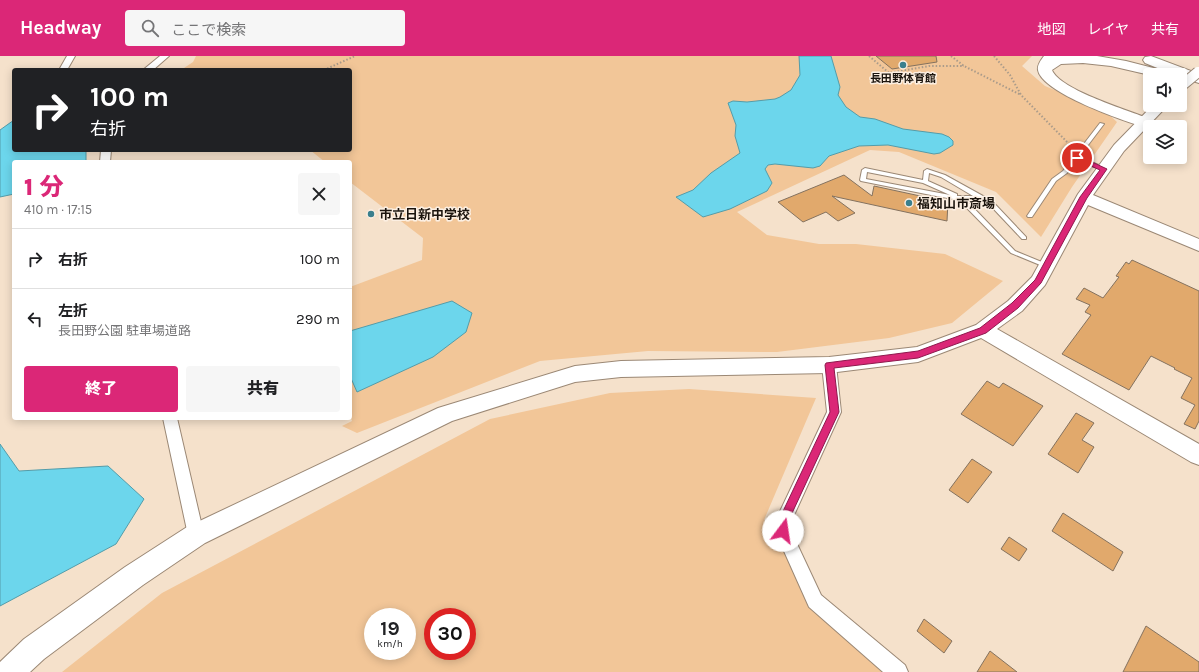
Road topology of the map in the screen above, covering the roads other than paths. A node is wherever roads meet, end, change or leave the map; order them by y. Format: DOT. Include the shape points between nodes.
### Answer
graph roads {
  1 [pos="71,56"];
  2 [pos="165,56"];
  3 [pos="1129,56"];
  4 [pos="1140,56"];
  5 [pos="1152,56"];
  6 [pos="1049,62"];
  7 [pos="64,68"];
  8 [pos="150,68"];
  9 [pos="1159,68"];
  10 [pos="1143,69"];
  11 [pos="1199,76"];
  12 [pos="1187,77"];
  13 [pos="1187,83"];
  14 [pos="1187,84"];
  15 [pos="1199,88"];
  16 [pos="1154,112"];
  17 [pos="1147,120"];
  18 [pos="1143,121"];
  19 [pos="1102,124"];
  20 [pos="1143,124"];
  21 [pos="1078,156"];
  22 [pos="1104,169"];
  23 [pos="925,182"];
  24 [pos="978,196"];
  25 [pos="1084,197"];
  26 [pos="962,198"];
  27 [pos="1030,216"];
  28 [pos="1024,238"];
  29 [pos="1199,246"];
  30 [pos="1047,266"];
  31 [pos="983,330"];
  32 [pos="829,365"];
  33 [pos="170,420"];
  34 [pos="1199,455"];
  35 [pos="196,536"];
  36 [pos="10,672"];
  37 [pos="898,672"];
  1 -- 7 [label="street"];
  2 -- 8 [label="street"];
  3 -- 9 [label="highway"];
  4 -- 11 [label="highway"];
  5 -- 11 [label="highway"];
  6 -- 10 [label="highway" via="1083,56 1113,60"];
  6 -- 18 [label="highway" via="1045,73 1066,91"];
  11 -- 12 [label="highway"];
  11 -- 13 [label="street, bridge"];
  14 -- 15 [label="highway"];
  16 -- 17 [label="street"];
  19 -- 21 [label="lane"];
  20 -- 22 [label="street" via="1119,148"];
  21 -- 22 [label="lane"];
  21 -- 27 [label="lane" via="1065,172 1054,180"];
  22 -- 25 [label="street"];
  23 -- 24 [label="lane" via="927,171 943,176"];
  23 -- 26 [label="lane"];
  23 -- 26 [label="lane" via="865,170 863,180"];
  24 -- 26 [label="lane"];
  24 -- 28 [label="lane" via="990,202"];
  25 -- 29 [label="street"];
  25 -- 30 [label="street"];
  26 -- 30 [label="lane" via="1013,252"];
  30 -- 31 [label="street" via="1039,281 1015,306"];
  31 -- 32 [label="street" via="918,354"];
  31 -- 34 [label="street"];
  32 -- 35 [label="street" via="621,369 574,374 446,414"];
  32 -- 37 [label="street" via="834,412 782,524 783,531 815,601"];
  33 -- 35 [label="street"];
  35 -- 36 [label="street" via="34,649"];
}
